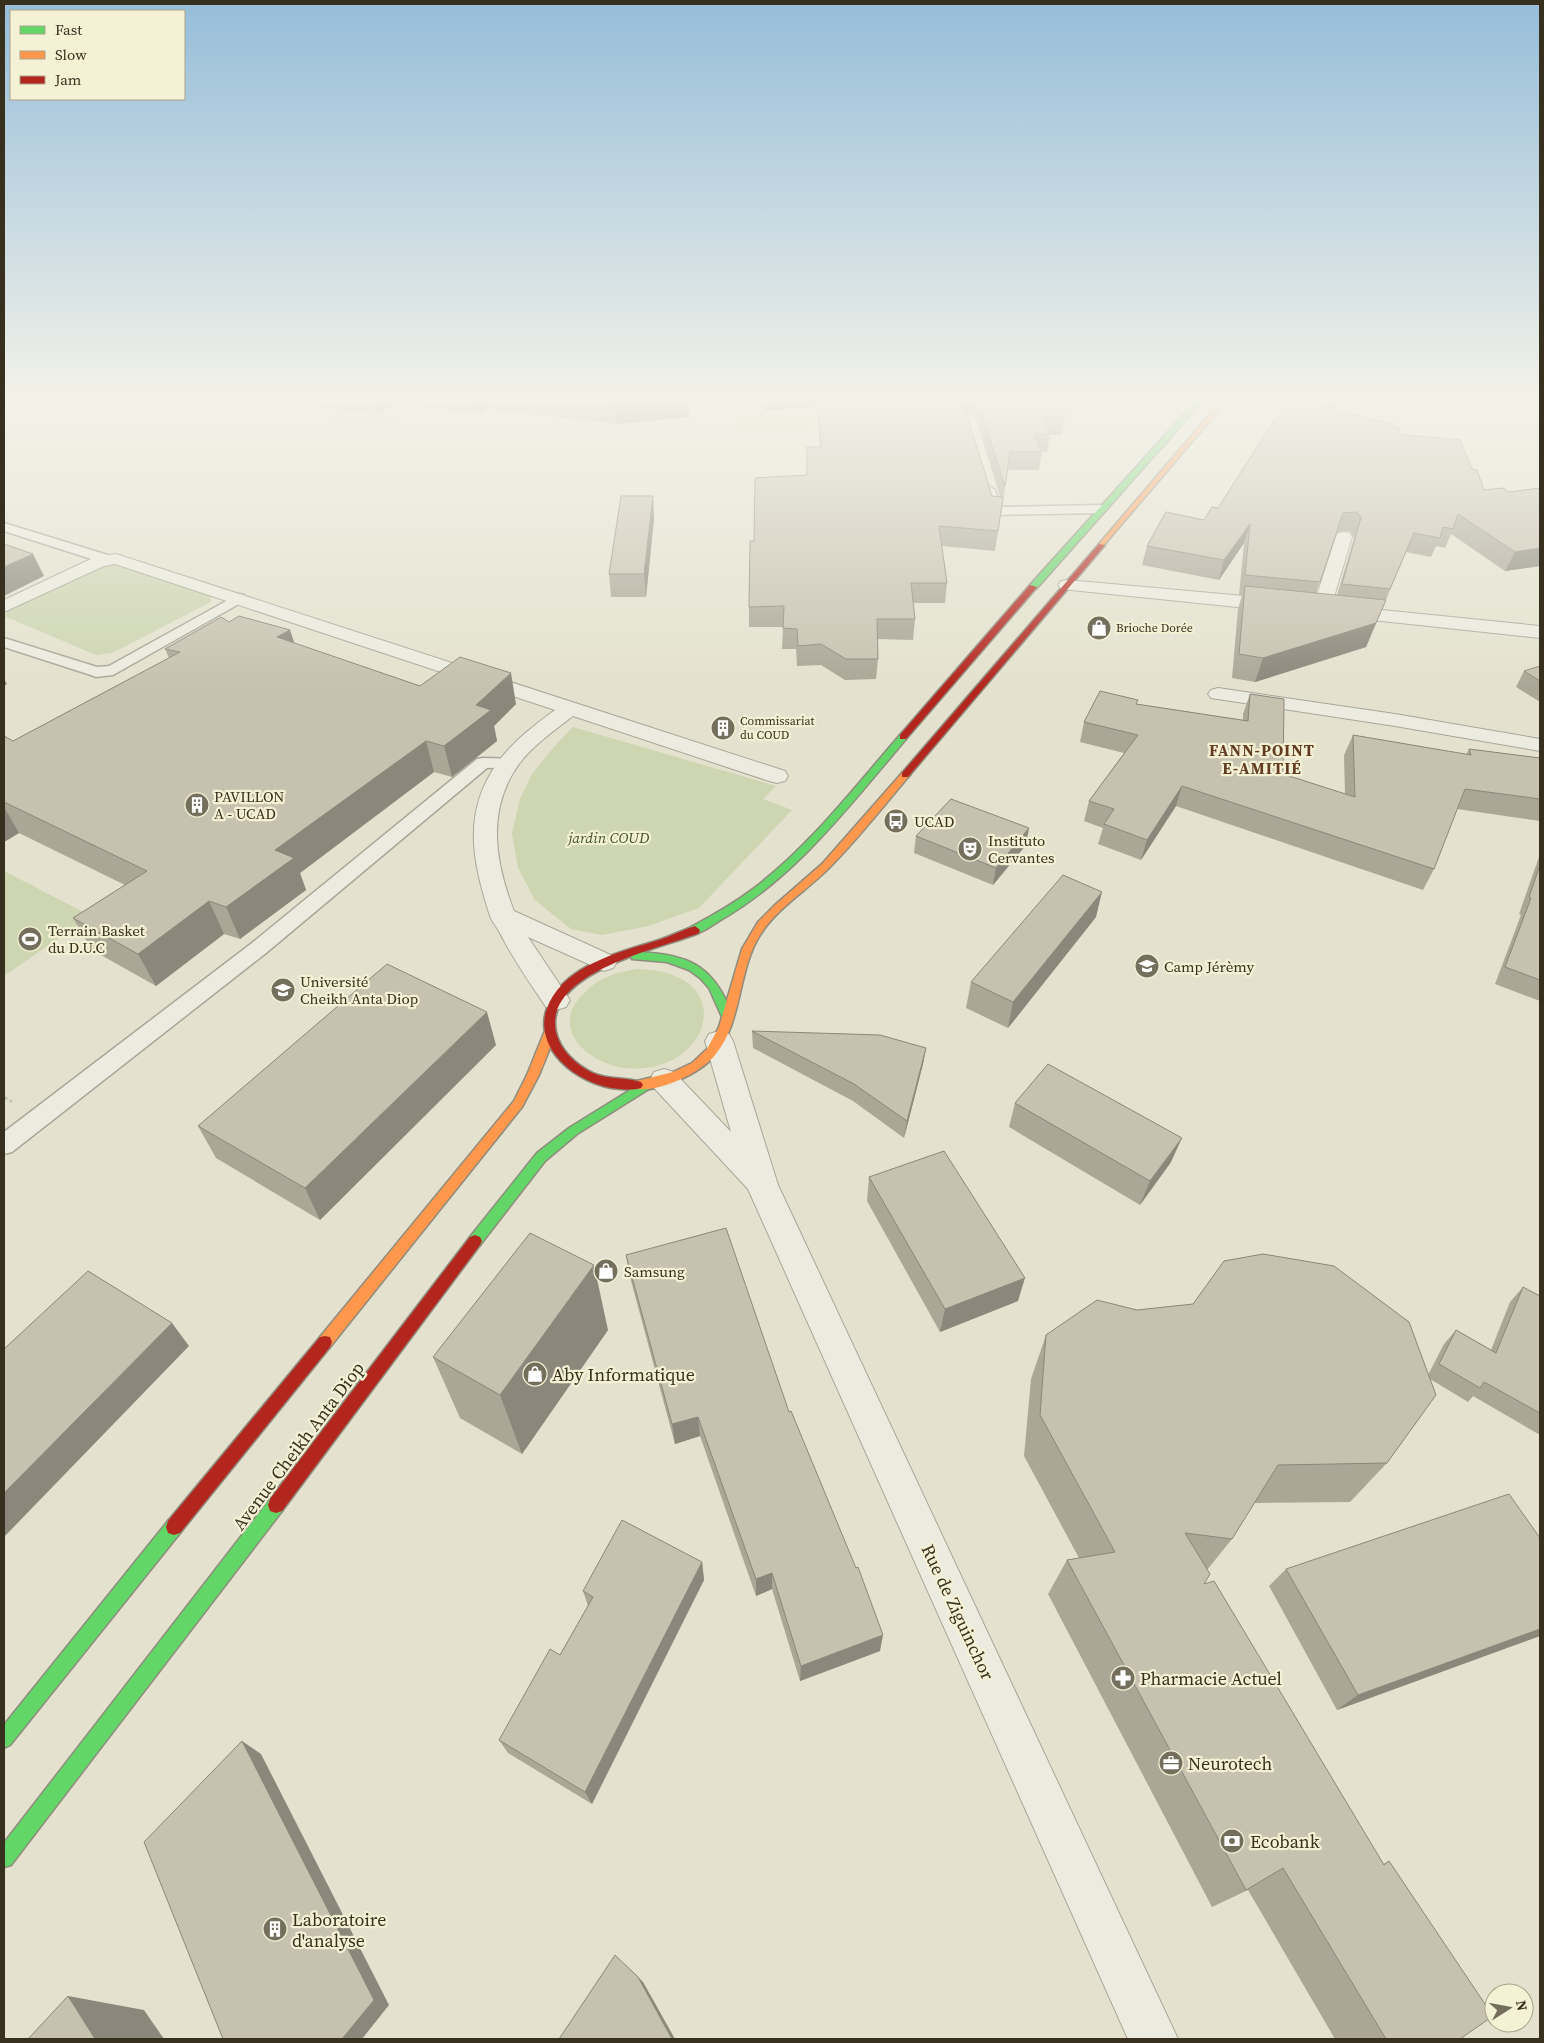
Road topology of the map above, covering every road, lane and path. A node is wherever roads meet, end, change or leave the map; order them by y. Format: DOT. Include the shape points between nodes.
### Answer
graph roads {
  1 [pos="996,497"];
  2 [pos="1113,497"];
  3 [pos="1142,497"];
  4 [pos="1101,509"];
  5 [pos="4,527"];
  6 [pos="1344,537"];
  7 [pos="109,560"];
  8 [pos="1067,585"];
  9 [pos="239,598"];
  10 [pos="4,607"];
  11 [pos="1321,610"];
  12 [pos="1540,632"];
  13 [pos="4,642"];
  14 [pos="1218,694"];
  15 [pos="571,708"];
  16 [pos="1539,744"];
  17 [pos="509,763"];
  18 [pos="777,776"];
  19 [pos="502,915"];
  20 [pos="612,960"];
  21 [pos="556,1000"];
  22 [pos="723,1027"];
  23 [pos="550,1034"];
  24 [pos="656,1082"];
  25 [pos="4,1146"];
  26 [pos="762,1184"];
  27 [pos="4,1738"];
  28 [pos="4,1858"];
  29 [pos="1153,2039"];
  1 -- 4 [label="lane" via="996,511"];
  2 -- 4 [label="main road"];
  3 -- 8 [label="main road"];
  4 -- 20 [label="main road" via="801,854 757,894 722,915 688,933"];
  5 -- 7 [label="lane"];
  6 -- 11 [label="street"];
  7 -- 9 [label="street" via="116,559"];
  7 -- 10 [label="street"];
  8 -- 11 [label="street"];
  8 -- 22 [label="main road" via="827,864 757,931 745,949"];
  9 -- 13 [label="lane" via="113,670 104,672"];
  9 -- 15 [label="street"];
  11 -- 12 [label="street"];
  14 -- 16 [label="street"];
  15 -- 17 [label="street"];
  15 -- 18 [label="street"];
  17 -- 19 [label="street" via="493,789 485,816 484,840 490,877"];
  17 -- 25 [label="lane" via="483,763 259,948"];
  19 -- 20 [label="street"];
  19 -- 21 [label="street" via="529,964"];
  20 -- 21 [label="main road" via="579,975"];
  20 -- 22 [label="main road" via="652,956 670,958 698,970 721,994"];
  21 -- 23 [label="main road" via="550,1014"];
  22 -- 24 [label="main road" via="704,1060 680,1074"];
  22 -- 26 [label="street"];
  23 -- 24 [label="main road" via="570,1066 581,1073 621,1085"];
  23 -- 27 [label="main road" via="518,1104 485,1147"];
  24 -- 26 [label="street"];
  24 -- 28 [label="main road, Avenue Cheikh Anta Diop" via="573,1131 541,1157"];
  26 -- 29 [label="street, Rue de Ziguinchor"];
}
